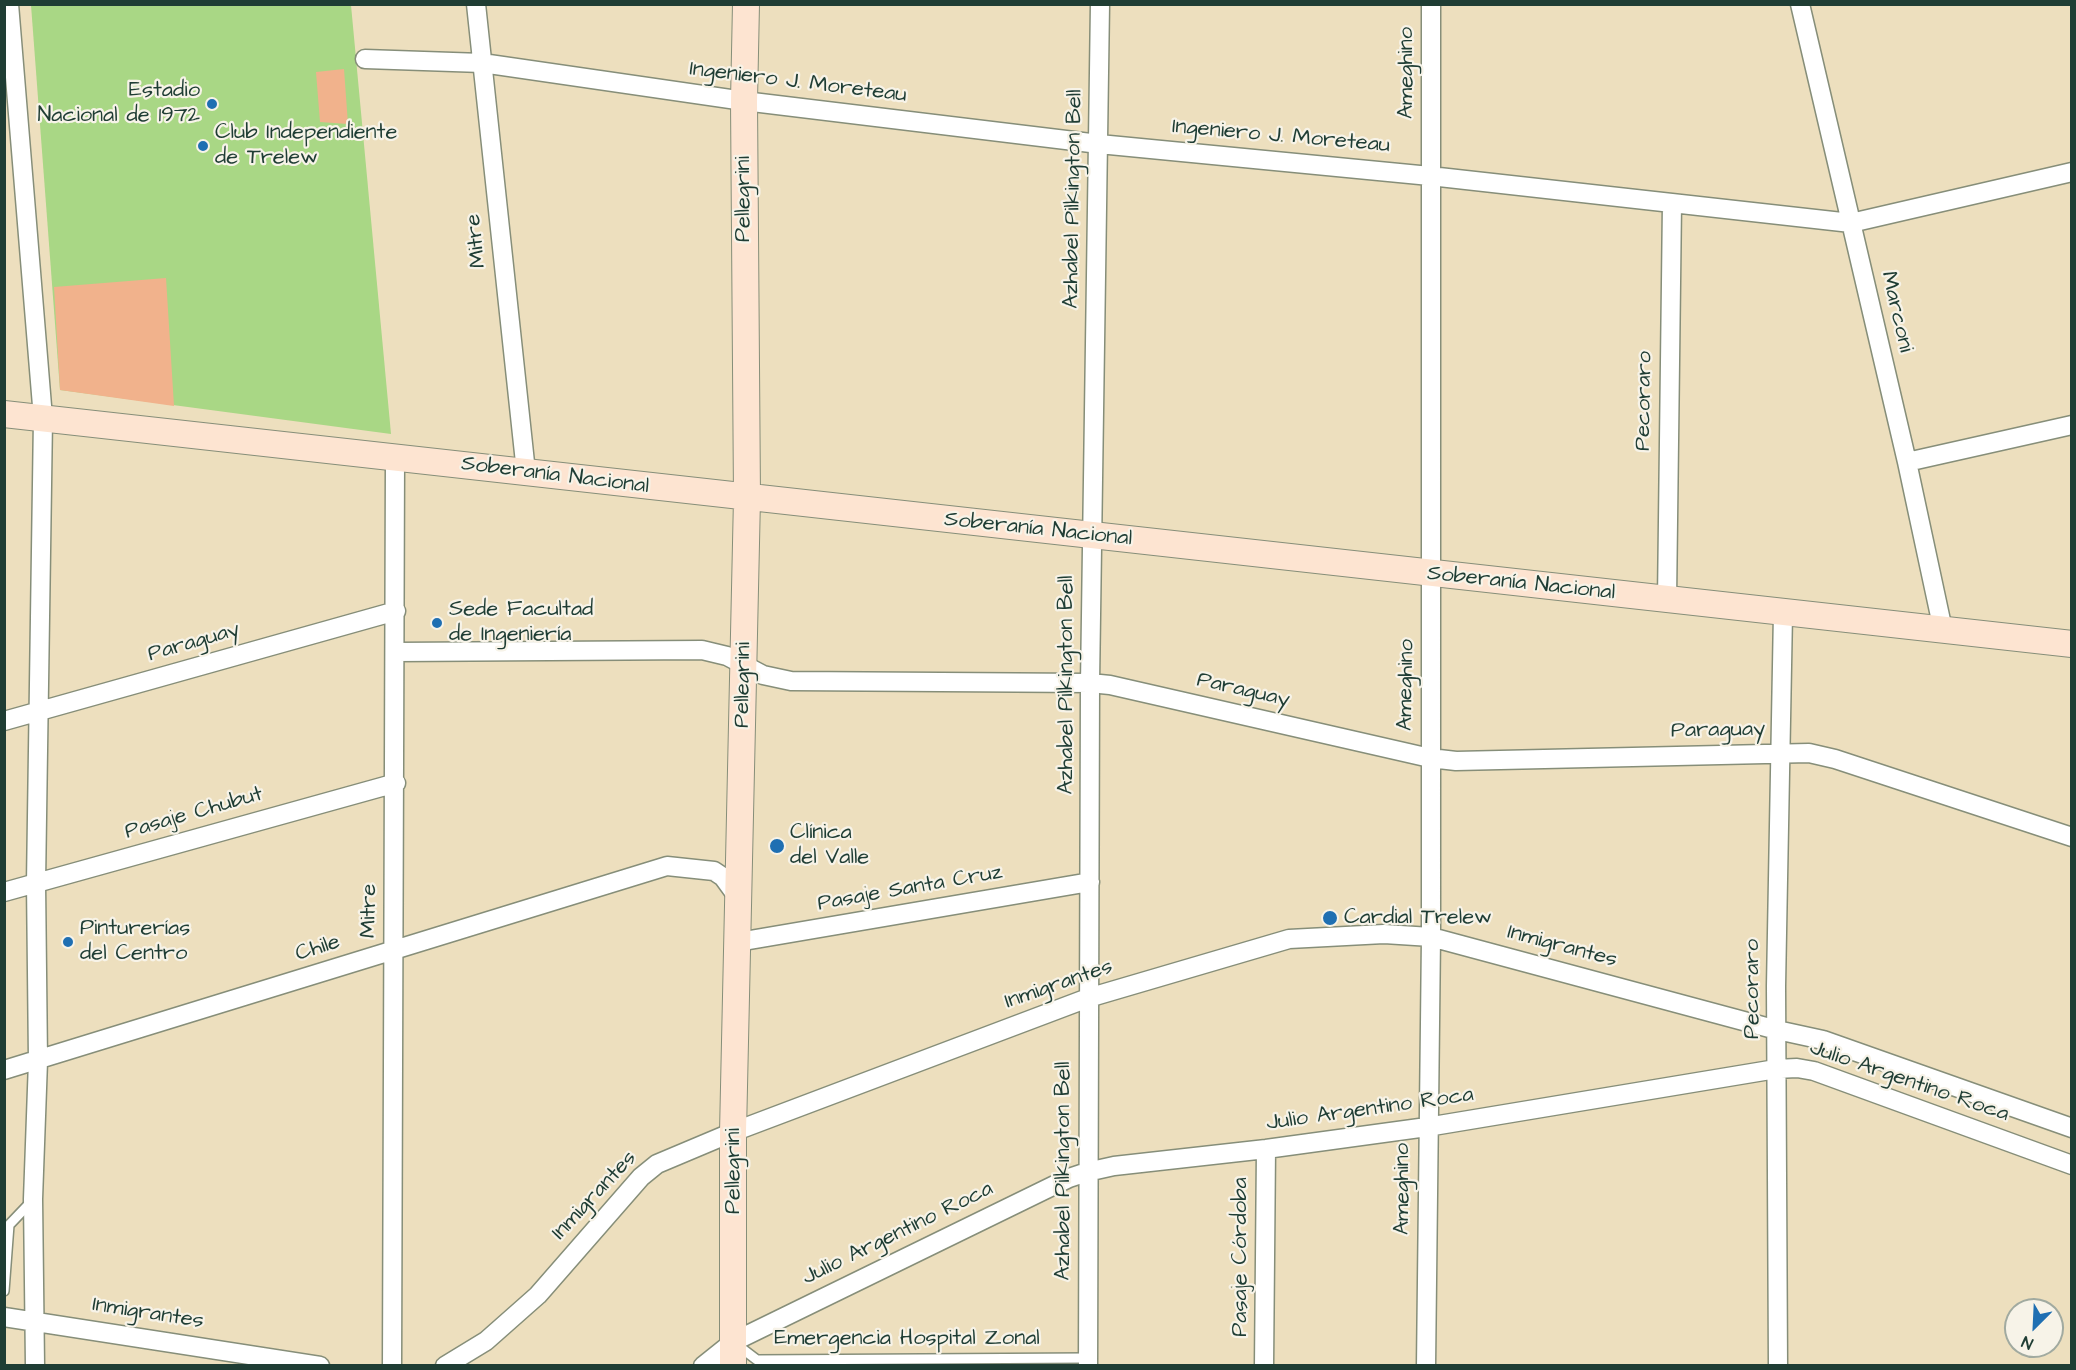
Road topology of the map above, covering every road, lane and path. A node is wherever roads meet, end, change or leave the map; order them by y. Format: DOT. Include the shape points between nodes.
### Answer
graph roads {
  1 [pos="9,4"];
  2 [pos="476,4"];
  3 [pos="746,4"];
  4 [pos="1100,4"];
  5 [pos="1431,4"];
  6 [pos="1800,4"];
  7 [pos="365,58"];
  8 [pos="482,63"];
  9 [pos="744,101"];
  10 [pos="1100,144"];
  11 [pos="2072,172"];
  12 [pos="1430,176"];
  13 [pos="1672,203"];
  14 [pos="1851,223"];
  15 [pos="4,414"];
  16 [pos="43,418"];
  17 [pos="2072,425"];
  18 [pos="395,458"];
  19 [pos="1907,462"];
  20 [pos="526,472"];
  21 [pos="747,498"];
  22 [pos="1092,536"];
  23 [pos="1432,574"];
  24 [pos="1667,600"];
  25 [pos="396,611"];
  26 [pos="1783,612"];
  27 [pos="1943,630"];
  28 [pos="2072,644"];
  29 [pos="396,652"];
  30 [pos="745,666"];
  31 [pos="1090,683"];
  32 [pos="39,711"];
  33 [pos="4,721"];
  34 [pos="1782,754"];
  35 [pos="1430,758"];
  36 [pos="396,783"];
  37 [pos="2072,837"];
  38 [pos="1090,882"];
  39 [pos="36,883"];
  40 [pos="4,892"];
  41 [pos="739,899"];
  42 [pos="1431,937"];
  43 [pos="738,942"];
  44 [pos="394,951"];
  45 [pos="1088,998"];
  46 [pos="1777,1030"];
  47 [pos="38,1061"];
  48 [pos="1776,1069"];
  49 [pos="4,1070"];
  50 [pos="1427,1127"];
  51 [pos="2072,1128"];
  52 [pos="734,1132"];
  53 [pos="1266,1149"];
  54 [pos="2072,1165"];
  55 [pos="1087,1172"];
  56 [pos="33,1199"];
  57 [pos="4,1291"];
  58 [pos="4,1317"];
  59 [pos="34,1320"];
  60 [pos="733,1354"];
  61 [pos="1088,1361"];
  62 [pos="34,1365"];
  63 [pos="320,1365"];
  64 [pos="392,1365"];
  65 [pos="445,1365"];
  66 [pos="703,1365"];
  67 [pos="1264,1365"];
  68 [pos="1426,1365"];
  69 [pos="1778,1365"];
  1 -- 16 [label="street"];
  2 -- 8 [label="street, Mitre"];
  3 -- 9 [label="street, Pellegrini"];
  4 -- 10 [label="street, Azhabel Pilkington Bell"];
  5 -- 12 [label="street, Ameghino"];
  6 -- 14 [label="street, Marconi"];
  7 -- 8 [label="street, Ingeniero J. Moreteau"];
  8 -- 9 [label="street, Ingeniero J. Moreteau"];
  8 -- 20 [label="street, Mitre"];
  9 -- 10 [label="street, Ingeniero J. Moreteau"];
  9 -- 21 [label="street, Pellegrini"];
  10 -- 12 [label="street, Ingeniero J. Moreteau"];
  10 -- 22 [label="street, Azhabel Pilkington Bell"];
  11 -- 14 [label="street, Ingeniero J. Moreteau"];
  12 -- 13 [label="street, Ingeniero J. Moreteau"];
  12 -- 23 [label="street, Ameghino"];
  13 -- 14 [label="street, Ingeniero J. Moreteau"];
  13 -- 24 [label="street, Pecoraro"];
  14 -- 19 [label="street, Marconi"];
  15 -- 16 [label="street, Soberanía Nacional"];
  16 -- 18 [label="street, Soberanía Nacional"];
  16 -- 32 [label="street"];
  17 -- 19 [label="street"];
  18 -- 20 [label="street, Soberanía Nacional"];
  18 -- 25 [label="street, Mitre"];
  19 -- 27 [label="street, Marconi"];
  20 -- 21 [label="street, Soberanía Nacional"];
  21 -- 22 [label="street, Soberanía Nacional"];
  21 -- 30 [label="street, Pellegrini"];
  22 -- 23 [label="street, Soberanía Nacional"];
  22 -- 31 [label="street, Azhabel Pilkington Bell"];
  23 -- 24 [label="street, Soberanía Nacional"];
  23 -- 35 [label="street, Ameghino"];
  24 -- 26 [label="street, Soberanía Nacional"];
  25 -- 29 [label="street, Mitre"];
  25 -- 32 [label="street, Paraguay"];
  26 -- 27 [label="street, Soberanía Nacional"];
  26 -- 34 [label="street, Pecoraro"];
  27 -- 28 [label="street, Soberanía Nacional"];
  29 -- 30 [label="street, Paraguay" via="702,650"];
  29 -- 36 [label="street, Mitre"];
  30 -- 31 [label="street, Paraguay" via="791,681"];
  30 -- 41 [label="street, Pellegrini"];
  31 -- 35 [label="street, Paraguay"];
  31 -- 38 [label="street, Azhabel Pilkington Bell"];
  32 -- 33 [label="street, Paraguay"];
  32 -- 39 [label="street"];
  34 -- 35 [label="street, Paraguay" via="1456,761"];
  34 -- 37 [label="street, Paraguay" via="1809,753 1835,759"];
  34 -- 46 [label="street, Pecoraro"];
  35 -- 42 [label="street, Ameghino"];
  36 -- 39 [label="street, Pasaje Chubut"];
  36 -- 44 [label="street, Mitre"];
  38 -- 43 [label="street, Pasaje Santa Cruz"];
  38 -- 45 [label="street, Azhabel Pilkington Bell"];
  39 -- 40 [label="street, Pasaje Chubut"];
  39 -- 47 [label="street"];
  41 -- 43 [label="street, Pellegrini"];
  41 -- 44 [label="street, Chile" via="714,871 667,866"];
  42 -- 45 [label="street, Inmigrantes" via="1384,934 1289,939"];
  42 -- 46 [label="street, Inmigrantes"];
  42 -- 50 [label="street, Ameghino"];
  43 -- 52 [label="street, Pellegrini"];
  44 -- 47 [label="street, Chile"];
  44 -- 64 [label="street, Mitre"];
  45 -- 52 [label="street, Inmigrantes"];
  45 -- 55 [label="street, Azhabel Pilkington Bell"];
  46 -- 48 [label="street, Pecoraro"];
  46 -- 51 [label="street, Julio Argentino Roca" via="1823,1040"];
  47 -- 49 [label="street, Chile"];
  47 -- 56 [label="street"];
  48 -- 50 [label="street, Julio Argentino Roca"];
  48 -- 54 [label="street, Julio Argentino Roca" via="1814,1071"];
  48 -- 69 [label="street, Pecoraro"];
  50 -- 53 [label="street, Julio Argentino Roca"];
  50 -- 68 [label="street, Ameghino"];
  52 -- 60 [label="street, Pellegrini"];
  52 -- 65 [label="street, Inmigrantes" via="657,1164 641,1177 538,1295 486,1341"];
  53 -- 55 [label="street, Julio Argentino Roca"];
  53 -- 67 [label="street, Pasaje Córdoba"];
  55 -- 60 [label="street, Julio Argentino Roca"];
  55 -- 61 [label="street, Azhabel Pilkington Bell"];
  56 -- 57 [label="lane" via="9,1225"];
  56 -- 59 [label="street"];
  58 -- 59 [label="street, Inmigrantes"];
  59 -- 62 [label="street"];
  59 -- 63 [label="street, Inmigrantes"];
  60 -- 61 [label="lane, Emergencia Hospital Zonal" via="757,1360"];
  60 -- 66 [label="street, Julio Argentino Roca"];
}
